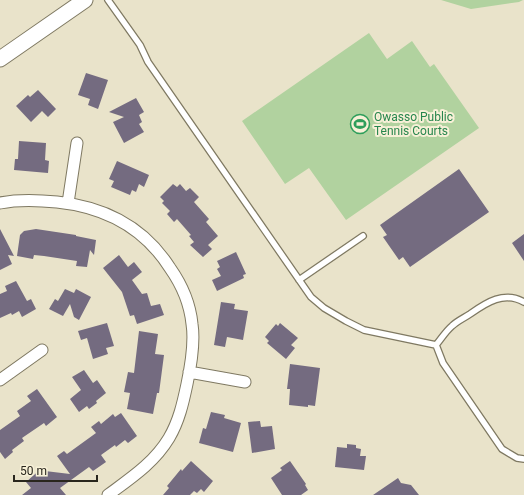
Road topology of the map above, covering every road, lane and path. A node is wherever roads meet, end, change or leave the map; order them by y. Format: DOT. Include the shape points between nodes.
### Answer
graph roads {
  1 [pos="85,0"];
  2 [pos="108,0"];
  3 [pos="0,59"];
  4 [pos="77,143"];
  5 [pos="0,203"];
  6 [pos="68,203"];
  7 [pos="363,236"];
  8 [pos="299,280"];
  9 [pos="524,302"];
  10 [pos="436,345"];
  11 [pos="42,350"];
  12 [pos="190,372"];
  13 [pos="0,380"];
  14 [pos="245,382"];
  15 [pos="524,459"];
  16 [pos="108,495"];
  1 -- 3 [label="main road"];
  2 -- 8 [label="lane"];
  4 -- 6 [label="street"];
  5 -- 6 [label="street" via="30,200"];
  6 -- 12 [label="street" via="107,214 128,225 149,241 166,262 177,278 190,310 193,341"];
  7 -- 8 [label="lane"];
  8 -- 10 [label="lane" via="311,297 324,308 364,330"];
  9 -- 10 [label="lane" via="512,297 502,297 482,305 451,326"];
  10 -- 15 [label="lane" via="443,363 502,448 517,458"];
  11 -- 13 [label="street"];
  12 -- 14 [label="street"];
  12 -- 16 [label="street" via="178,422 169,438 150,462"];
}
